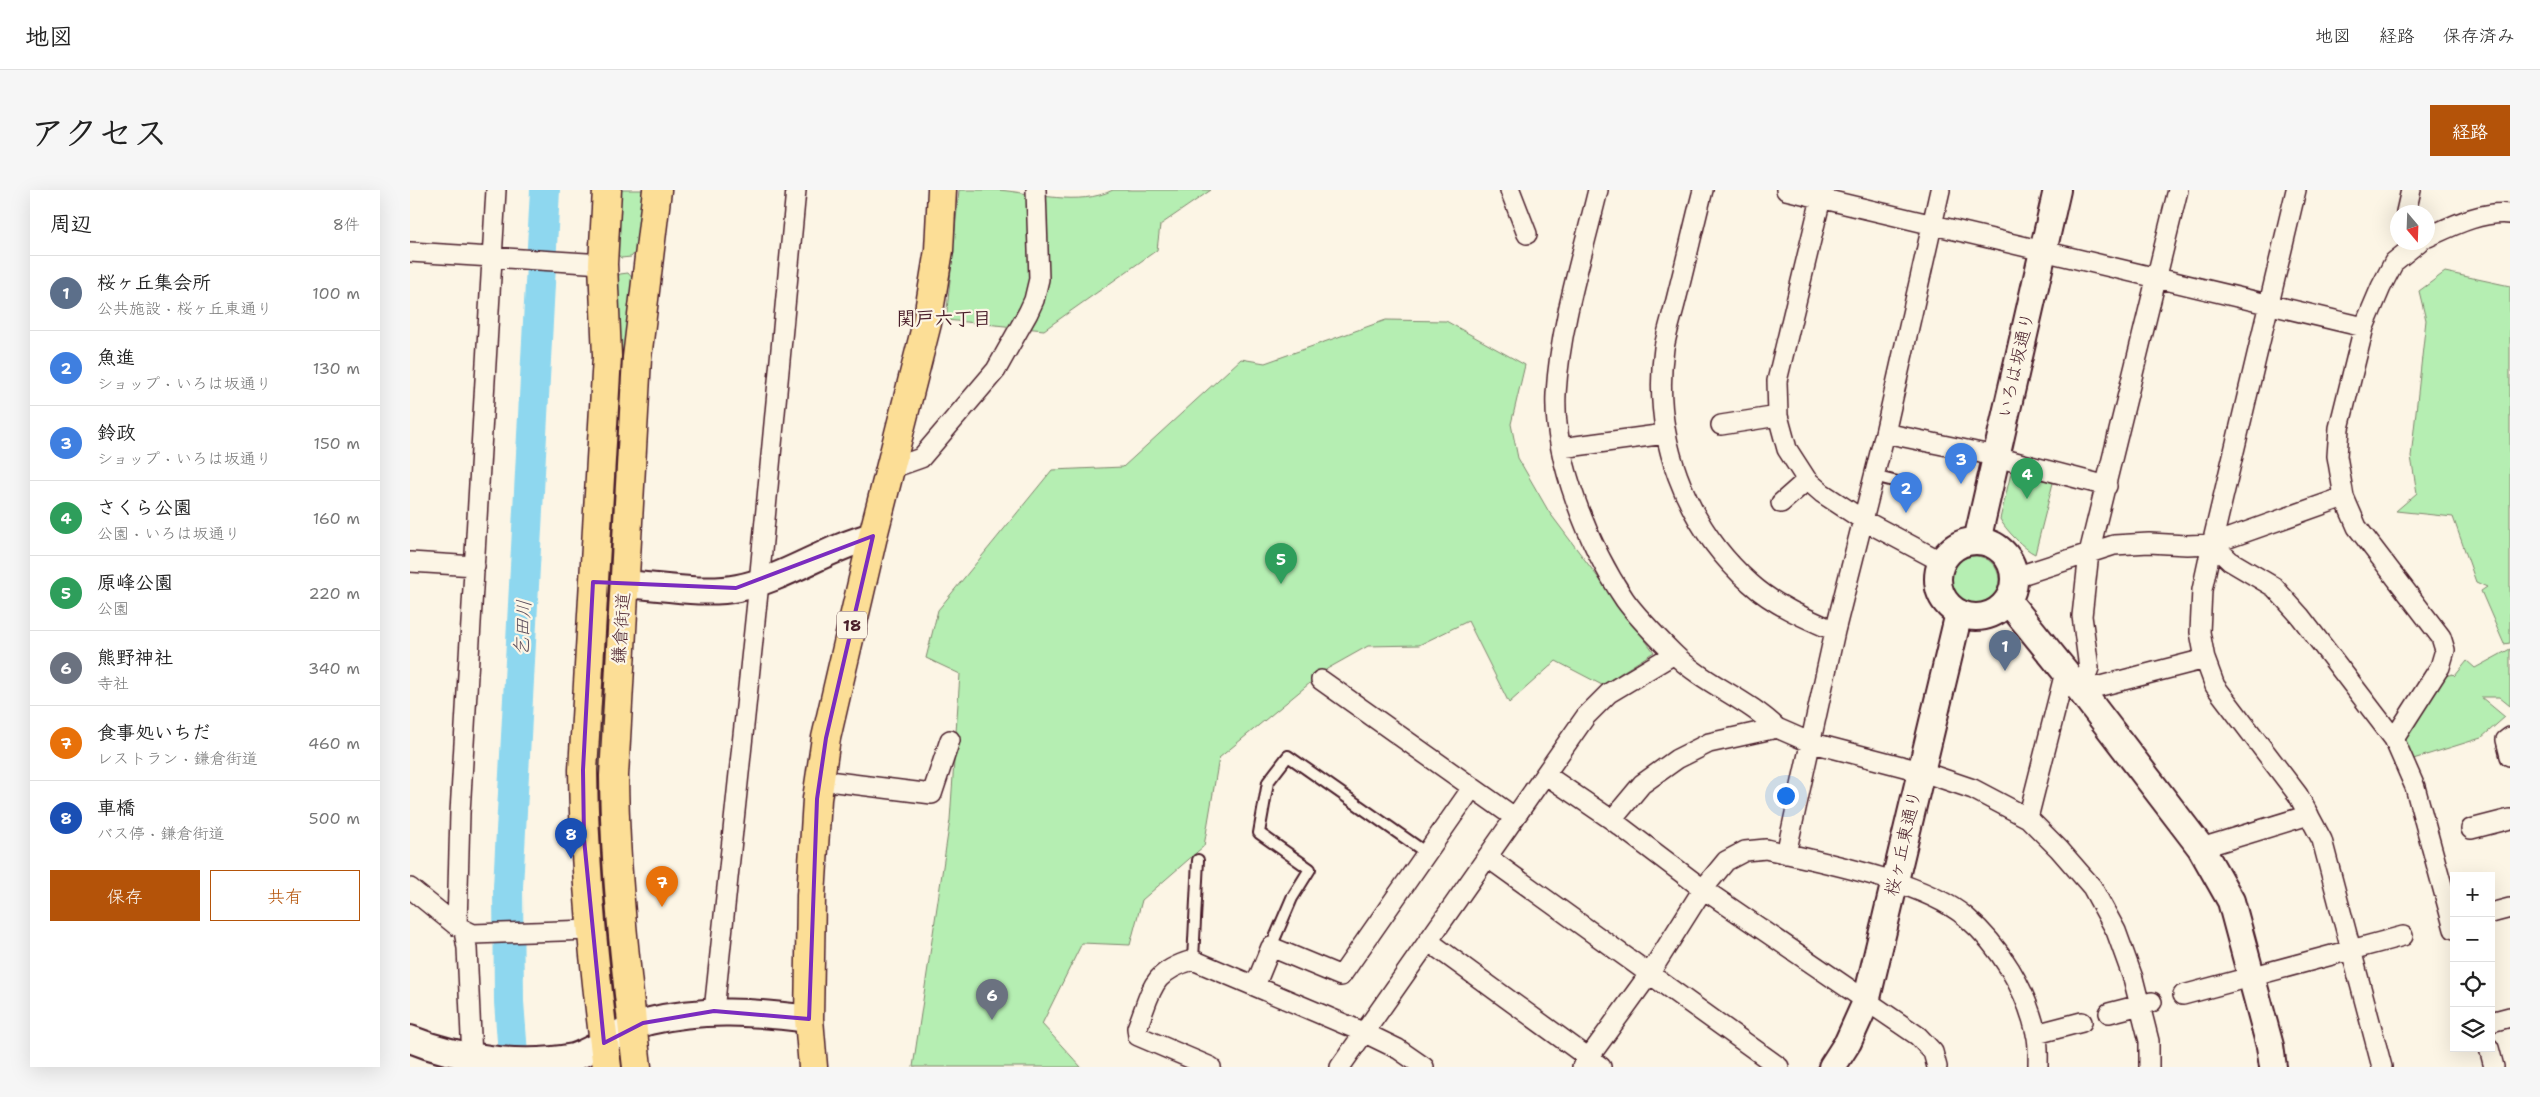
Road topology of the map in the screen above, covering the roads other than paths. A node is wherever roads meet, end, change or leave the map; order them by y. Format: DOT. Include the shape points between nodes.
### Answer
graph roads {
  1 [pos="496,190"];
  2 [pos="607,190"];
  3 [pos="657,190"];
  4 [pos="796,190"];
  5 [pos="942,190"];
  6 [pos="1036,190"];
  7 [pos="1510,190"];
  8 [pos="1598,190"];
  9 [pos="1703,190"];
  10 [pos="1786,190"];
  11 [pos="1940,190"];
  12 [pos="2057,190"];
  13 [pos="2178,190"];
  14 [pos="2296,190"];
  15 [pos="2411,190"];
  16 [pos="1822,194"];
  17 [pos="2408,205"];
  18 [pos="2510,214"];
  19 [pos="1932,225"];
  20 [pos="1527,234"];
  21 [pos="2435,234"];
  22 [pos="2397,250"];
  23 [pos="2409,250"];
  24 [pos="2043,251"];
  25 [pos="410,252"];
  26 [pos="499,258"];
  27 [pos="2394,262"];
  28 [pos="592,263"];
  29 [pos="648,266"];
  30 [pos="2158,278"];
  31 [pos="2268,303"];
  32 [pos="2364,327"];
  33 [pos="1778,416"];
  34 [pos="1721,425"];
  35 [pos="1885,433"];
  36 [pos="1665,434"];
  37 [pos="1561,448"];
  38 [pos="1996,457"];
  39 [pos="890,469"];
  40 [pos="1874,476"];
  41 [pos="1807,480"];
  42 [pos="1913,486"];
  43 [pos="2107,486"];
  44 [pos="2344,497"];
  45 [pos="1781,503"];
  46 [pos="1863,520"];
  47 [pos="873,536"];
  48 [pos="1977,541"];
  49 [pos="2212,544"];
  50 [pos="2089,553"];
  51 [pos="410,562"];
  52 [pos="1942,562"];
  53 [pos="475,566"];
  54 [pos="593,582"];
  55 [pos="759,582"];
  56 [pos="624,584"];
  57 [pos="2011,589"];
  58 [pos="1959,613"];
  59 [pos="1835,631"];
  60 [pos="1674,654"];
  61 [pos="2205,659"];
  62 [pos="1321,680"];
  63 [pos="2073,681"];
  64 [pos="1777,728"];
  65 [pos="2510,737"];
  66 [pos="2394,739"];
  67 [pos="950,740"];
  68 [pos="1809,742"];
  69 [pos="2510,756"];
  70 [pos="1920,771"];
  71 [pos="1546,775"];
  72 [pos="820,780"];
  73 [pos="1472,788"];
  74 [pos="2309,815"];
  75 [pos="1514,817"];
  76 [pos="2028,818"];
  77 [pos="2510,819"];
  78 [pos="1612,820"];
  79 [pos="2471,829"];
  80 [pos="2200,848"];
  81 [pos="1425,852"];
  82 [pos="1786,854"];
  83 [pos="1488,857"];
  84 [pos="1198,860"];
  85 [pos="1894,882"];
  86 [pos="410,888"];
  87 [pos="1703,889"];
  88 [pos="2510,908"];
  89 [pos="2495,912"];
  90 [pos="2452,917"];
  91 [pos="465,930"];
  92 [pos="590,930"];
  93 [pos="2403,936"];
  94 [pos="1428,941"];
  95 [pos="1271,947"];
  96 [pos="2352,949"];
  97 [pos="1193,960"];
  98 [pos="1650,973"];
  99 [pos="2252,976"];
  100 [pos="1255,986"];
  101 [pos="2183,995"];
  102 [pos="1866,1002"];
  103 [pos="2146,1004"];
  104 [pos="714,1012"];
  105 [pos="2109,1014"];
  106 [pos="2510,1017"];
  107 [pos="809,1019"];
  108 [pos="2495,1021"];
  109 [pos="2082,1022"];
  110 [pos="632,1027"];
  111 [pos="1363,1032"];
  112 [pos="2036,1034"];
  113 [pos="410,1039"];
  114 [pos="2490,1052"];
  115 [pos="605,1055"];
  116 [pos="465,1060"];
  117 [pos="1590,1064"];
  118 [pos="637,1067"];
  119 [pos="813,1067"];
  120 [pos="1211,1067"];
  121 [pos="1340,1067"];
  122 [pos="1424,1067"];
  123 [pos="1780,1067"];
  124 [pos="1832,1067"];
  125 [pos="1938,1067"];
  126 [pos="2038,1067"];
  127 [pos="2149,1067"];
  128 [pos="2273,1067"];
  129 [pos="2382,1067"];
  130 [pos="2494,1067"];
  1 -- 26 [label="street"];
  2 -- 28 [label="main road, 鎌倉街道"];
  3 -- 29 [label="main road, 鎌倉街道"];
  4 -- 55 [label="street"];
  5 -- 39 [label="main road, 18" via="940,250 927,323"];
  6 -- 39 [label="street" via="1038,279 1028,313 996,370 921,458"];
  7 -- 20 [label="street"];
  8 -- 37 [label="street" via="1562,344 1556,396"];
  9 -- 36 [label="street" via="1664,347 1662,394"];
  10 -- 16 [label="street"];
  11 -- 19 [label="street"];
  12 -- 24 [label="street, いろは坂通り"];
  13 -- 30 [label="street"];
  14 -- 31 [label="street"];
  15 -- 17 [label="street"];
  16 -- 19 [label="street"];
  16 -- 33 [label="street" via="1777,381"];
  18 -- 21 [label="street" via="2499,212 2464,220"];
  19 -- 24 [label="street"];
  19 -- 35 [label="street"];
  22 -- 27 [label="street"];
  23 -- 27 [label="street"];
  24 -- 30 [label="street"];
  24 -- 38 [label="street, いろは坂通り"];
  25 -- 26 [label="street"];
  26 -- 28 [label="street"];
  26 -- 53 [label="street"];
  27 -- 32 [label="street"];
  28 -- 29 [label="main road"];
  28 -- 54 [label="main road, 鎌倉街道" via="607,356"];
  29 -- 56 [label="main road, 鎌倉街道" via="637,358"];
  30 -- 31 [label="street"];
  30 -- 43 [label="street"];
  31 -- 32 [label="street"];
  31 -- 49 [label="street"];
  32 -- 44 [label="street" via="2339,428 2337,456"];
  33 -- 34 [label="street"];
  33 -- 41 [label="street" via="1787,449"];
  35 -- 38 [label="street"];
  35 -- 40 [label="street"];
  36 -- 37 [label="street"];
  36 -- 59 [label="street" via="1678,482 1711,541 1750,583 1788,610"];
  37 -- 60 [label="street" via="1575,499 1594,547 1626,601"];
  38 -- 43 [label="street"];
  38 -- 48 [label="street, いろは坂通り"];
  39 -- 47 [label="main road, 18"];
  40 -- 42 [label="lane"];
  40 -- 46 [label="street"];
  41 -- 45 [label="street"];
  41 -- 46 [label="street"];
  43 -- 50 [label="street"];
  44 -- 49 [label="street"];
  44 -- 66 [label="street" via="2357,527 2440,637 2445,650 2440,666"];
  46 -- 52 [label="street"];
  46 -- 59 [label="street"];
  47 -- 55 [label="street" via="846,543"];
  47 -- 72 [label="main road, 18" via="826,738"];
  48 -- 52 [label="street" via="1957,546"];
  48 -- 57 [label="street" via="1990,544 2007,556"];
  49 -- 50 [label="street" via="2140,543 2114,545"];
  49 -- 61 [label="street" via="2202,590 2200,632"];
  49 -- 66 [label="street" via="2230,561 2274,587"];
  50 -- 57 [label="street"];
  50 -- 63 [label="street" via="2082,616 2090,668"];
  51 -- 53 [label="street"];
  52 -- 58 [label="street" via="1939,585 1942,596"];
  53 -- 91 [label="street" via="460,813"];
  54 -- 56 [label="main road"];
  54 -- 92 [label="main road, 鎌倉街道" via="583,770"];
  55 -- 56 [label="street" via="713,590"];
  55 -- 104 [label="street"];
  56 -- 110 [label="main road, 鎌倉街道" via="616,714 615,840 620,926"];
  57 -- 58 [label="street" via="2000,609 1986,616"];
  57 -- 63 [label="street"];
  58 -- 70 [label="street, 桜ヶ丘東通り"];
  59 -- 68 [label="street"];
  60 -- 64 [label="street" via="1713,685 1759,711"];
  60 -- 71 [label="street" via="1609,693 1586,716"];
  61 -- 63 [label="street"];
  61 -- 74 [label="street" via="2215,686"];
  62 -- 73 [label="street"];
  63 -- 76 [label="street"];
  63 -- 80 [label="street"];
  64 -- 68 [label="street"];
  64 -- 78 [label="street" via="1709,743 1677,759 1642,784"];
  65 -- 69 [label="street" via="2506,740"];
  66 -- 90 [label="street" via="2439,838"];
  67 -- 72 [label="street" via="932,794"];
  68 -- 70 [label="street"];
  68 -- 82 [label="street"];
  70 -- 76 [label="street" via="1973,789"];
  70 -- 85 [label="street, 桜ヶ丘東通り"];
  71 -- 75 [label="street"];
  71 -- 78 [label="street"];
  72 -- 107 [label="main road, 18" via="811,896"];
  73 -- 75 [label="street"];
  73 -- 81 [label="street"];
  74 -- 80 [label="street"];
  74 -- 96 [label="street" via="2322,840"];
  75 -- 83 [label="street"];
  76 -- 103 [label="street" via="2092,887 2116,931"];
  77 -- 79 [label="street"];
  78 -- 87 [label="street"];
  80 -- 99 [label="street" via="2232,901"];
  81 -- 95 [label="street" via="1341,976"];
  81 -- 95 [label="lane" via="1288,756 1268,782 1259,833 1310,869 1292,898"];
  82 -- 85 [label="street"];
  82 -- 87 [label="street" via="1766,849 1746,851 1726,861"];
  83 -- 94 [label="street"];
  83 -- 98 [label="street"];
  84 -- 97 [label="lane"];
  85 -- 102 [label="street, 桜ヶ丘東通り"];
  85 -- 112 [label="street" via="1936,899 1966,917 1993,945 2017,981"];
  86 -- 91 [label="street"];
  87 -- 98 [label="street"];
  87 -- 102 [label="street"];
  88 -- 89 [label="street"];
  91 -- 92 [label="street" via="535,933"];
  91 -- 116 [label="street"];
  92 -- 115 [label="main road, 鎌倉街道"];
  93 -- 96 [label="street"];
  94 -- 111 [label="street"];
  94 -- 117 [label="street"];
  95 -- 100 [label="street"];
  96 -- 99 [label="street"];
  96 -- 129 [label="street"];
  97 -- 100 [label="street"];
  97 -- 120 [label="street" via="1164,972 1154,984 1137,1028 1138,1036"];
  98 -- 117 [label="street"];
  98 -- 123 [label="street"];
  99 -- 101 [label="street"];
  99 -- 128 [label="street"];
  100 -- 111 [label="street"];
  102 -- 124 [label="street, 桜ヶ丘東通り" via="1848,1042"];
  102 -- 125 [label="street" via="1918,1036 1933,1052"];
  103 -- 105 [label="street"];
  103 -- 127 [label="street"];
  104 -- 107 [label="street"];
  104 -- 110 [label="street" via="653,1020"];
  106 -- 108 [label="street"];
  107 -- 119 [label="main road, 18"];
  109 -- 112 [label="street"];
  110 -- 115 [label="street"];
  110 -- 118 [label="main road, 鎌倉街道"];
  111 -- 121 [label="street"];
  111 -- 122 [label="street" via="1398,1049"];
  112 -- 126 [label="street"];
  113 -- 116 [label="street"];
  114 -- 130 [label="street"];
  115 -- 116 [label="street" via="516,1064"];
}
